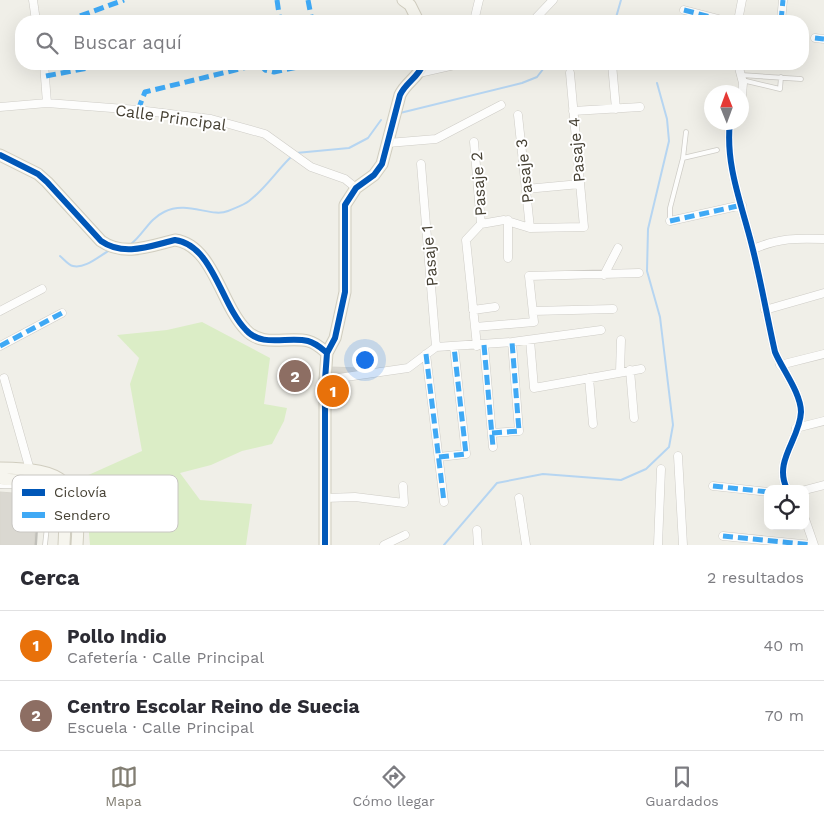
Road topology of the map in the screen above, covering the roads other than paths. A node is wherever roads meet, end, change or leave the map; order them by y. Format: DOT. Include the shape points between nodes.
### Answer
graph roads {
  1 [pos="32,0"];
  2 [pos="403,0"];
  3 [pos="479,0"];
  4 [pos="553,0"];
  5 [pos="742,0"];
  6 [pos="783,0"];
  7 [pos="684,10"];
  8 [pos="35,15"];
  9 [pos="415,15"];
  10 [pos="475,15"];
  11 [pos="539,15"];
  12 [pos="703,15"];
  13 [pos="739,15"];
  14 [pos="782,15"];
  15 [pos="815,38"];
  16 [pos="824,39"];
  17 [pos="44,70"];
  18 [pos="419,70"];
  19 [pos="613,70"];
  20 [pos="740,70"];
  21 [pos="570,73"];
  22 [pos="781,77"];
  23 [pos="742,78"];
  24 [pos="801,79"];
  25 [pos="742,85"];
  26 [pos="47,103"];
  27 [pos="501,104"];
  28 [pos="0,107"];
  29 [pos="640,107"];
  30 [pos="616,109"];
  31 [pos="573,111"];
  32 [pos="518,115"];
  33 [pos="730,130"];
  34 [pos="686,132"];
  35 [pos="474,142"];
  36 [pos="388,143"];
  37 [pos="717,150"];
  38 [pos="0,155"];
  39 [pos="683,158"];
  40 [pos="421,164"];
  41 [pos="580,184"];
  42 [pos="356,188"];
  43 [pos="526,189"];
  44 [pos="742,205"];
  45 [pos="508,220"];
  46 [pos="670,221"];
  47 [pos="481,224"];
  48 [pos="530,228"];
  49 [pos="824,239"];
  50 [pos="618,248"];
  51 [pos="753,249"];
  52 [pos="508,258"];
  53 [pos="639,273"];
  54 [pos="604,274"];
  55 [pos="42,289"];
  56 [pos="824,294"];
  57 [pos="495,307"];
  58 [pos="613,308"];
  59 [pos="473,310"];
  60 [pos="765,310"];
  61 [pos="0,311"];
  62 [pos="533,311"];
  63 [pos="62,313"];
  64 [pos="475,327"];
  65 [pos="601,330"];
  66 [pos="530,340"];
  67 [pos="621,340"];
  68 [pos="512,342"];
  69 [pos="480,345"];
  70 [pos="0,346"];
  71 [pos="454,347"];
  72 [pos="436,348"];
  73 [pos="327,353"];
  74 [pos="426,354"];
  75 [pos="824,354"];
  76 [pos="780,365"];
  77 [pos="641,368"];
  78 [pos="630,370"];
  79 [pos="620,372"];
  80 [pos="4,378"];
  81 [pos="589,378"];
  82 [pos="325,380"];
  83 [pos="634,418"];
  84 [pos="824,421"];
  85 [pos="592,424"];
  86 [pos="796,428"];
  87 [pos="492,433"];
  88 [pos="493,447"];
  89 [pos="678,456"];
  90 [pos="439,457"];
  91 [pos="0,468"];
  92 [pos="661,469"];
  93 [pos="30,470"];
  94 [pos="13,474"];
  95 [pos="16,475"];
  96 [pos="53,475"];
  97 [pos="0,478"];
  98 [pos="785,485"];
  99 [pos="824,485"];
  100 [pos="403,486"];
  101 [pos="713,486"];
  102 [pos="809,489"];
  103 [pos="764,492"];
  104 [pos="325,498"];
  105 [pos="520,498"];
  106 [pos="444,502"];
  107 [pos="477,530"];
  108 [pos="808,530"];
  109 [pos="46,532"];
  110 [pos="65,532"];
  111 [pos="77,532"];
  112 [pos="405,535"];
  113 [pos="723,536"];
  114 [pos="45,545"];
  115 [pos="64,545"];
  116 [pos="77,545"];
  117 [pos="325,545"];
  118 [pos="384,545"];
  119 [pos="478,545"];
  120 [pos="526,545"];
  121 [pos="658,545"];
  122 [pos="683,545"];
  123 [pos="813,545"];
  1 -- 8 [label="street"];
  2 -- 9 [label="street"];
  3 -- 10 [label="street"];
  4 -- 11 [label="street"];
  5 -- 13 [label="street"];
  6 -- 14 [label="street"];
  7 -- 12 [label="street"];
  15 -- 16 [label="street"];
  17 -- 26 [label="street"];
  18 -- 36 [label="street" via="400,95"];
  19 -- 30 [label="street"];
  20 -- 23 [label="street"];
  21 -- 31 [label="street, Pasaje 4"];
  22 -- 23 [label="lane"];
  22 -- 23 [label="lane" via="780,89"];
  22 -- 24 [label="lane"];
  23 -- 25 [label="street"];
  26 -- 28 [label="street, Calle Principal"];
  26 -- 42 [label="street, Calle Principal" via="211,119 265,134 311,167 345,179"];
  27 -- 36 [label="street" via="436,139"];
  29 -- 30 [label="street"];
  30 -- 31 [label="street"];
  31 -- 41 [label="street, Pasaje 4"];
  32 -- 43 [label="street, Pasaje 3"];
  33 -- 44 [label="street" via="732,175"];
  34 -- 39 [label="lane"];
  35 -- 47 [label="street, Pasaje 2"];
  36 -- 42 [label="street" via="380,167"];
  37 -- 39 [label="lane"];
  38 -- 73 [label="street" via="43,178 110,247 127,250 175,240 192,246 203,257 232,312 254,337 306,340"];
  39 -- 46 [label="lane" via="670,208"];
  40 -- 72 [label="street, Pasaje 1"];
  41 -- 43 [label="street"];
  41 -- 48 [label="street, Pasaje 4" via="584,226"];
  42 -- 73 [label="street" via="345,205 345,292 335,338"];
  43 -- 48 [label="street, Pasaje 3"];
  44 -- 46 [label="street"];
  44 -- 51 [label="street"];
  45 -- 47 [label="street"];
  45 -- 48 [label="street"];
  45 -- 52 [label="street"];
  47 -- 59 [label="street, Pasaje 2" via="466,240"];
  49 -- 51 [label="street" via="792,238"];
  50 -- 54 [label="street"];
  51 -- 60 [label="street"];
  53 -- 54 [label="street"];
  54 -- 62 [label="street" via="529,276"];
  55 -- 61 [label="street"];
  56 -- 60 [label="street"];
  57 -- 59 [label="street"];
  58 -- 62 [label="street"];
  59 -- 64 [label="street, Pasaje 2"];
  60 -- 76 [label="street"];
  62 -- 64 [label="street" via="534,322"];
  63 -- 70 [label="street"];
  64 -- 69 [label="street, Pasaje 2"];
  65 -- 66 [label="street"];
  66 -- 68 [label="street"];
  66 -- 81 [label="street" via="534,388"];
  67 -- 79 [label="street"];
  68 -- 69 [label="street"];
  68 -- 87 [label="street" via="518,430"];
  69 -- 71 [label="street"];
  69 -- 87 [label="street, Pasaje 2"];
  71 -- 72 [label="street"];
  71 -- 90 [label="street" via="466,454"];
  72 -- 74 [label="street"];
  73 -- 82 [label="street"];
  74 -- 82 [label="street" via="408,368"];
  74 -- 90 [label="street"];
  75 -- 76 [label="street"];
  76 -- 86 [label="street" via="801,408"];
  77 -- 78 [label="street"];
  78 -- 79 [label="street"];
  78 -- 83 [label="street"];
  79 -- 81 [label="street"];
  80 -- 93 [label="street"];
  81 -- 85 [label="street"];
  82 -- 104 [label="street"];
  84 -- 86 [label="street"];
  86 -- 98 [label="street" via="783,463"];
  87 -- 88 [label="street, Pasaje 2"];
  89 -- 122 [label="street"];
  90 -- 106 [label="street"];
  91 -- 94 [label="street"];
  92 -- 121 [label="street"];
  93 -- 94 [label="street"];
  93 -- 96 [label="street"];
  94 -- 95 [label="street"];
  94 -- 97 [label="street"];
  99 -- 102 [label="street"];
  100 -- 104 [label="street" via="404,503 355,497"];
  101 -- 103 [label="street"];
  104 -- 117 [label="street"];
  105 -- 120 [label="street"];
  107 -- 119 [label="street"];
  108 -- 123 [label="street"];
  109 -- 114 [label="lane"];
  110 -- 115 [label="street"];
  111 -- 116 [label="street"];
  112 -- 118 [label="street"];
  113 -- 123 [label="street"];
}
